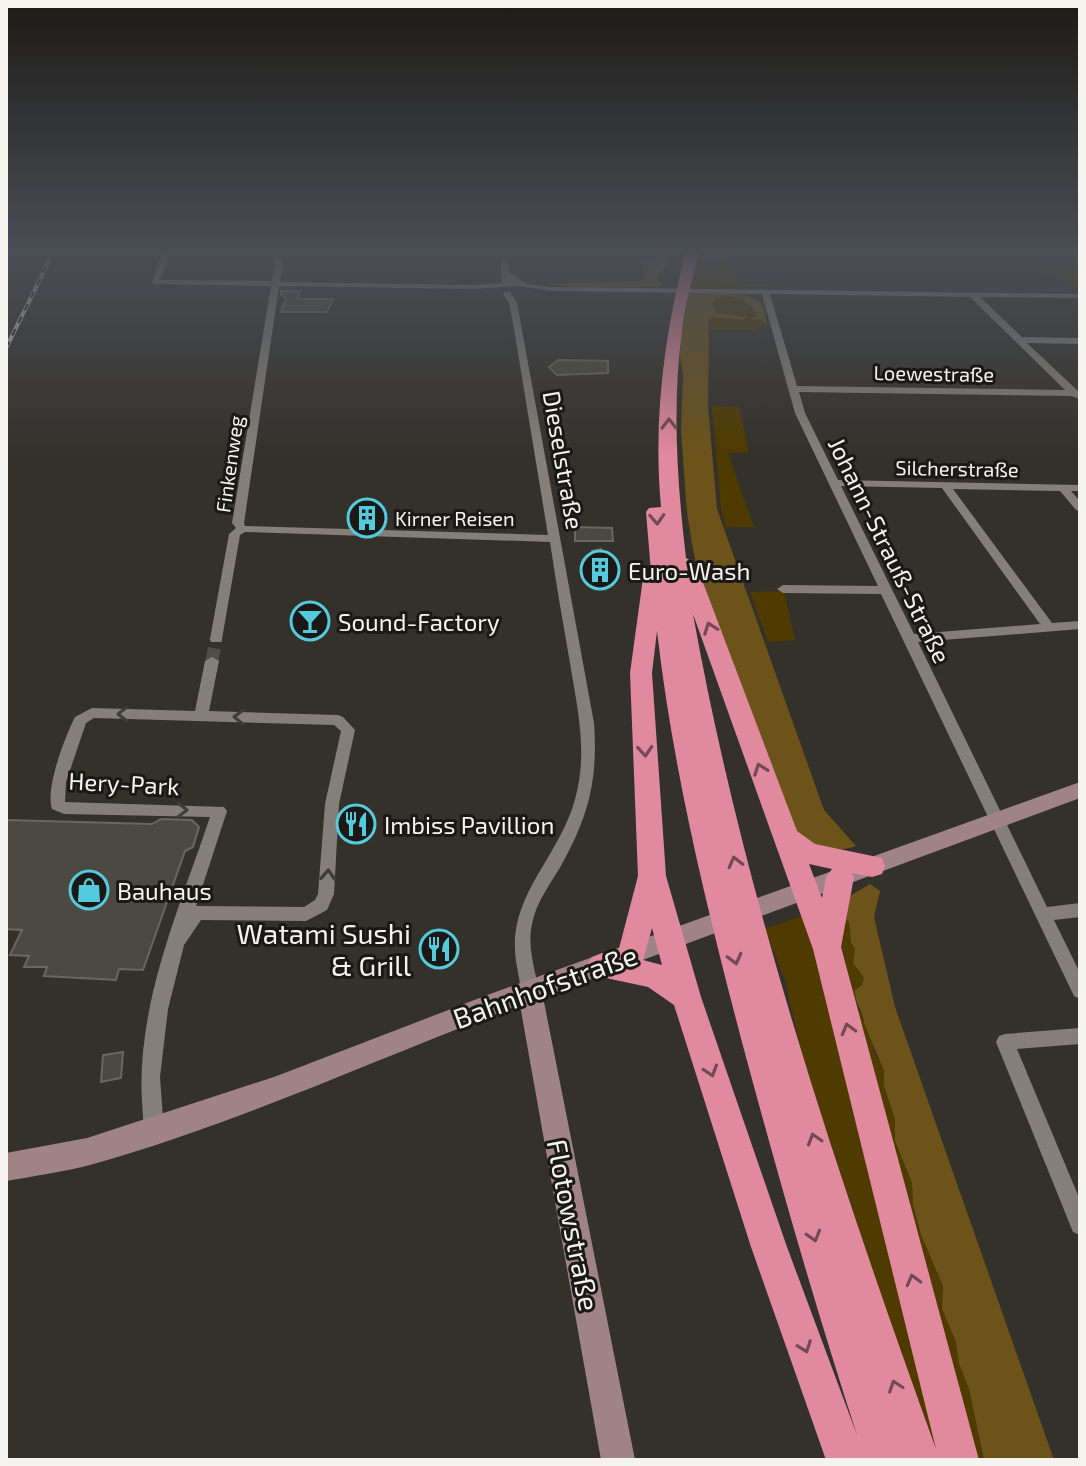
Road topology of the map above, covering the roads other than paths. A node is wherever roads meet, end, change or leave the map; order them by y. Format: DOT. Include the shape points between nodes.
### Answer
graph roads {
  1 [pos="270,319"];
  2 [pos="518,319"];
  3 [pos="664,319"];
  4 [pos="677,319"];
  5 [pos="773,319"];
  6 [pos="998,319"];
  7 [pos="1019,340"];
  8 [pos="1080,341"];
  9 [pos="792,389"];
  10 [pos="1078,396"];
  11 [pos="833,483"];
  12 [pos="946,486"];
  13 [pos="1063,488"];
  14 [pos="1080,488"];
  15 [pos="1080,508"];
  16 [pos="242,529"];
  17 [pos="553,539"];
  18 [pos="666,541"];
  19 [pos="783,589"];
  20 [pos="884,590"];
  21 [pos="1080,625"];
  22 [pos="1050,629"];
  23 [pos="216,639"];
  24 [pos="908,639"];
  25 [pos="212,661"];
  26 [pos="201,716"];
  27 [pos="1080,790"];
  28 [pos="999,819"];
  29 [pos="784,836"];
  30 [pos="872,866"];
  31 [pos="652,876"];
  32 [pos="840,877"];
  33 [pos="794,895"];
  34 [pos="1080,910"];
  35 [pos="1044,914"];
  36 [pos="680,937"];
  37 [pos="180,939"];
  38 [pos="827,949"];
  39 [pos="631,955"];
  40 [pos="602,966"];
  41 [pos="530,991"];
  42 [pos="1080,991"];
  43 [pos="686,997"];
  44 [pos="1080,1036"];
  45 [pos="154,1132"];
  46 [pos="6,1167"];
  47 [pos="1080,1225"];
  48 [pos="618,1460"];
  49 [pos="846,1460"];
  50 [pos="885,1460"];
  51 [pos="920,1460"];
  52 [pos="959,1460"];
  1 -- 16 [label="street, Finkenweg" via="238,523"];
  2 -- 17 [label="street, Dieselstraße"];
  3 -- 18 [label="highway, one-way" via="654,403"];
  18 -- 4 [label="highway, one-way"];
  5 -- 9 [label="street, Johann-Strauß-Straße"];
  6 -- 7 [label="street"];
  7 -- 8 [label="street"];
  7 -- 10 [label="street"];
  9 -- 10 [label="street, Loewestraße"];
  9 -- 11 [label="street, Johann-Strauß-Straße"];
  11 -- 12 [label="street, Silcherstraße"];
  11 -- 20 [label="street, Johann-Strauß-Straße"];
  12 -- 13 [label="street, Silcherstraße"];
  12 -- 22 [label="street"];
  13 -- 14 [label="street, Silcherstraße"];
  13 -- 15 [label="street"];
  16 -- 17 [label="street, Finkenweg"];
  16 -- 23 [label="street" via="235,534"];
  17 -- 41 [label="street, Dieselstraße" via="587,723 589,782 572,831 526,915 522,935"];
  29 -- 18 [label="highway, one-way"];
  18 -- 31 [label="highway, one-way" via="642,652"];
  18 -- 50 [label="highway, one-way" via="681,712 716,884 783,1132"];
  51 -- 18 [label="highway, one-way" via="806,1114 738,876"];
  19 -- 20 [label="street"];
  20 -- 24 [label="street, Johann-Strauß-Straße"];
  21 -- 22 [label="street"];
  22 -- 24 [label="street"];
  24 -- 28 [label="street, Johann-Strauß-Straße"];
  25 -- 26 [label="street"];
  37 -- 26 [label="street, Hery-Park, one-way" via="196,913 295,915 321,905 332,804 348,730 338,720"];
  26 -- 37 [label="street, Hery-Park, one-way" via="84,716 55,798 64,808 219,811"];
  27 -- 28 [label="main road, Bahnhofstraße"];
  28 -- 30 [label="main road, Bahnhofstraße"];
  28 -- 35 [label="street, Johann-Strauß-Straße"];
  29 -- 30 [label="highway" via="808,853"];
  29 -- 33 [label="highway"];
  30 -- 32 [label="main road, Bahnhofstraße"];
  31 -- 36 [label="highway"];
  31 -- 39 [label="highway"];
  32 -- 33 [label="main road, Bahnhofstraße"];
  32 -- 38 [label="highway"];
  33 -- 36 [label="main road, Bahnhofstraße"];
  33 -- 38 [label="highway"];
  34 -- 35 [label="street"];
  35 -- 42 [label="street, Johann-Strauß-Straße"];
  36 -- 39 [label="main road, Bahnhofstraße"];
  36 -- 43 [label="highway"];
  37 -- 45 [label="street, Hery-Park" via="155,1035 150,1079"];
  52 -- 38 [label="highway, one-way"];
  39 -- 40 [label="main road, Bahnhofstraße"];
  40 -- 41 [label="main road, Bahnhofstraße"];
  40 -- 43 [label="highway" via="655,975"];
  41 -- 45 [label="main road, Bahnhofstraße"];
  41 -- 48 [label="main road, Flotowstraße"];
  43 -- 49 [label="highway, one-way"];
  44 -- 47 [label="street" via="1005,1042"];
  45 -- 46 [label="main road, Bahnhofstraße" via="87,1152"];
}
